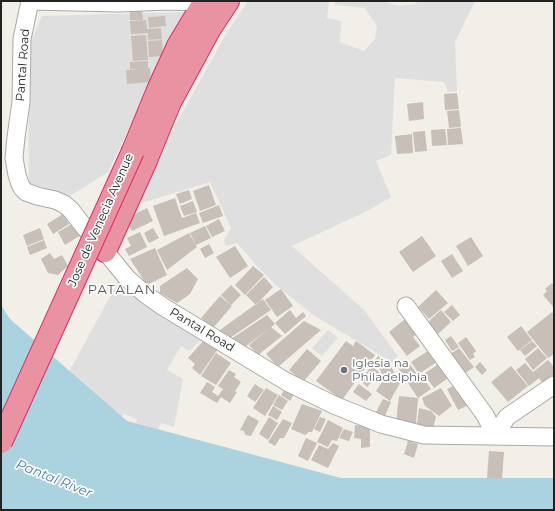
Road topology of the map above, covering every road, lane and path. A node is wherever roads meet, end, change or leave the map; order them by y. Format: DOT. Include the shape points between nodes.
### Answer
graph roads {
  1 [pos="30,1"];
  2 [pos="228,1"];
  3 [pos="204,2"];
  4 [pos="105,251"];
  5 [pos="406,306"];
  6 [pos="554,385"];
  7 [pos="495,435"];
  8 [pos="554,437"];
  9 [pos="1,442"];
  1 -- 3 [label="street"];
  1 -- 4 [label="street, Pantal Road" via="22,38 21,102 14,158 17,175 26,192 55,200 71,210"];
  2 -- 4 [label="highway" via="209,30 170,102"];
  3 -- 9 [label="highway, Jose de Venecia Avenue, bridge" via="178,46"];
  4 -- 7 [label="street, Pantal Road" via="144,294 287,382 334,405 381,424 424,435"];
  5 -- 7 [label="street" via="485,415"];
  6 -- 7 [label="street" via="507,417"];
  7 -- 8 [label="street, Pantal Road"];
}
